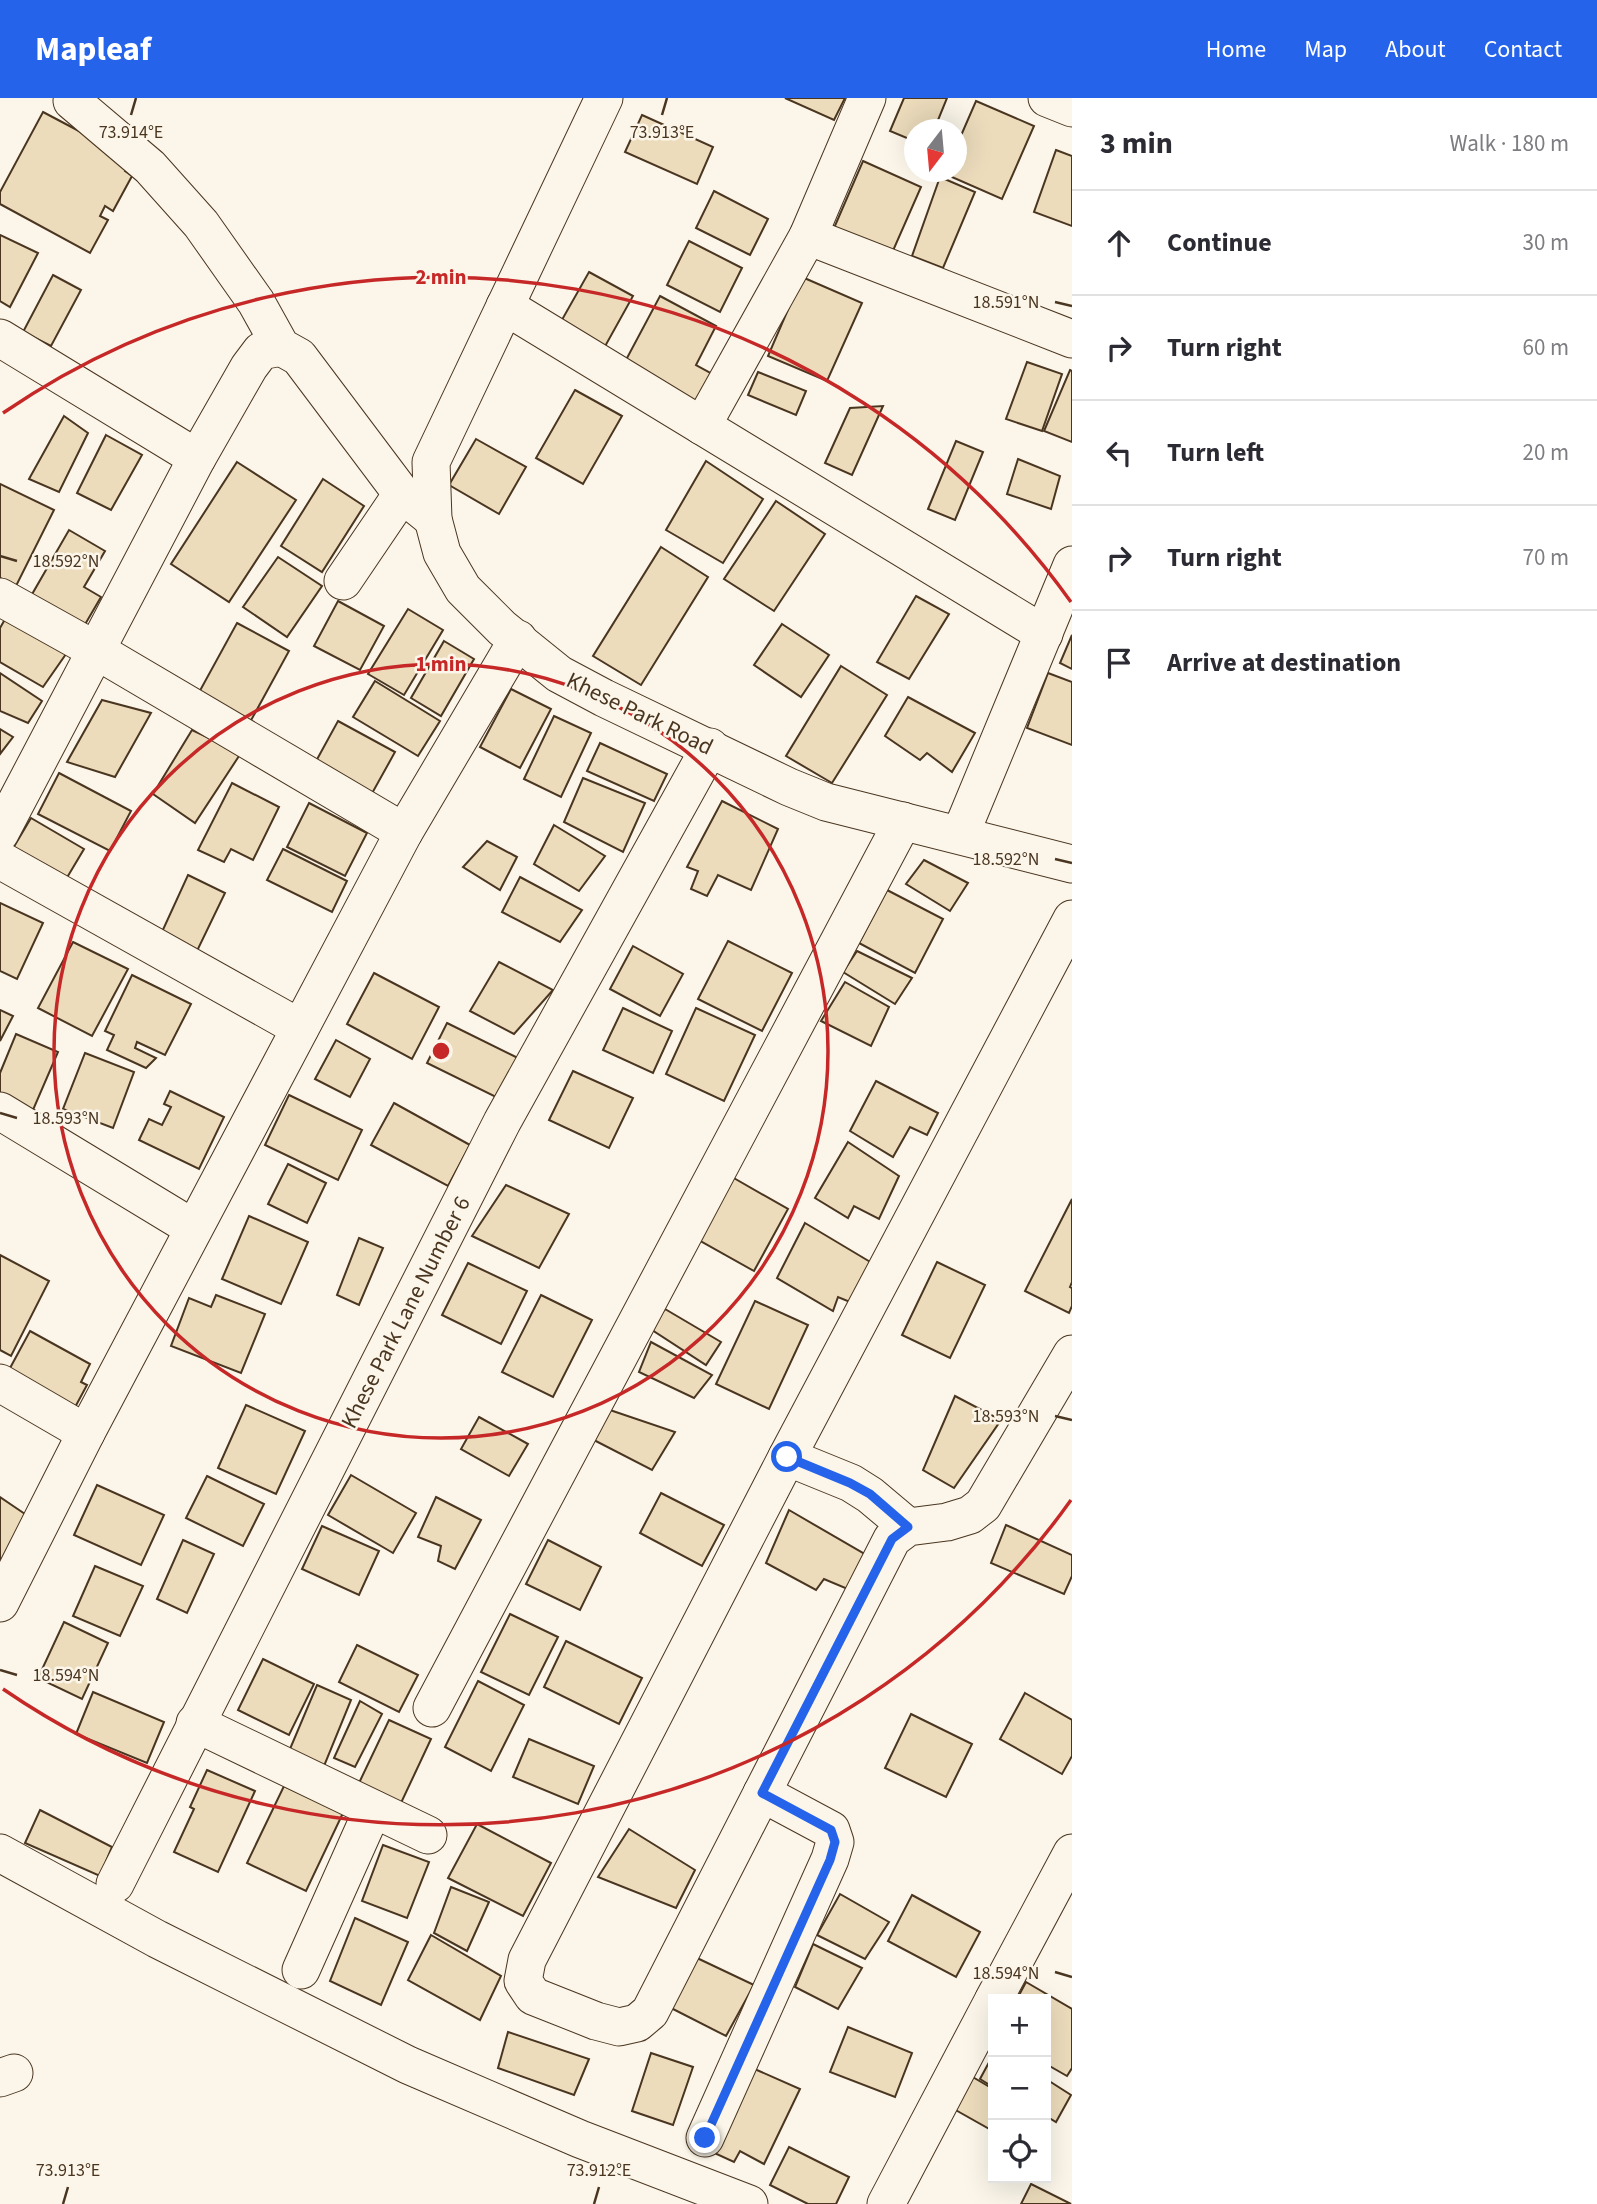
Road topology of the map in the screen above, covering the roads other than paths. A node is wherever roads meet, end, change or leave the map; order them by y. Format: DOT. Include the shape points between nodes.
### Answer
graph roads {
  1 [pos="604,98"];
  2 [pos="867,98"];
  3 [pos="1047,98"];
  4 [pos="72,100"];
  5 [pos="1072,108"];
  6 [pos="807,236"];
  7 [pos="505,306"];
  8 [pos="0,338"];
  9 [pos="1072,339"];
  10 [pos="281,347"];
  11 [pos="702,426"];
  12 [pos="197,458"];
  13 [pos="402,494"];
  14 [pos="433,519"];
  15 [pos="1072,565"];
  16 [pos="343,581"];
  17 [pos="0,597"];
  18 [pos="1044,634"];
  19 [pos="518,639"];
  20 [pos="97,651"];
  21 [pos="710,747"];
  22 [pos="903,821"];
  23 [pos="404,832"];
  24 [pos="0,833"];
  25 [pos="960,835"];
  26 [pos="0,860"];
  27 [pos="1072,863"];
  28 [pos="1072,919"];
  29 [pos="300,1027"];
  30 [pos="0,1111"];
  31 [pos="193,1228"];
  32 [pos="1072,1354"];
  33 [pos="0,1382"];
  34 [pos="86,1433"];
  35 [pos="787,1457"];
  36 [pos="908,1527"];
  37 [pos="0,1603"];
  38 [pos="432,1707"];
  39 [pos="195,1723"];
  40 [pos="762,1793"];
  41 [pos="373,1809"];
  42 [pos="428,1835"];
  43 [pos="0,1853"];
  44 [pos="1072,1853"];
  45 [pos="115,1884"];
  46 [pos="301,1970"];
  47 [pos="997,1994"];
  48 [pos="988,2011"];
  49 [pos="705,2138"];
  50 [pos="749,2204"];
  51 [pos="886,2204"];
  1 -- 7 [label="street, Khese Park Road"];
  2 -- 6 [label="street"];
  3 -- 5 [label="street"];
  4 -- 10 [label="street" via="150,167 201,224 256,302"];
  6 -- 9 [label="street"];
  6 -- 11 [label="street"];
  7 -- 11 [label="street"];
  7 -- 14 [label="street, Khese Park Road" via="431,462"];
  8 -- 12 [label="street"];
  10 -- 12 [label="street" via="261,351"];
  10 -- 13 [label="street" via="299,357"];
  11 -- 18 [label="street"];
  12 -- 20 [label="street"];
  13 -- 14 [label="street"];
  13 -- 16 [label="street"];
  14 -- 19 [label="street, Khese Park Road" via="442,553 463,589"];
  15 -- 18 [label="street"];
  17 -- 20 [label="street"];
  18 -- 25 [label="street"];
  19 -- 21 [label="street, Khese Park Road" via="559,674"];
  19 -- 23 [label="street"];
  20 -- 23 [label="street"];
  20 -- 24 [label="street"];
  21 -- 22 [label="street, Khese Park Road" via="826,802"];
  21 -- 39 [label="street, Khese Park Lane Number 6" via="502,1122"];
  22 -- 25 [label="street, Khese Park Road"];
  22 -- 38 [label="street"];
  23 -- 29 [label="street"];
  25 -- 27 [label="street, Khese Park Road"];
  26 -- 29 [label="street"];
  28 -- 35 [label="street"];
  29 -- 31 [label="street"];
  30 -- 31 [label="street"];
  31 -- 34 [label="street"];
  32 -- 36 [label="street" via="983,1505 947,1522"];
  33 -- 34 [label="street"];
  34 -- 37 [label="street"];
  35 -- 36 [label="street" via="870,1494"];
  35 -- 40 [label="street" via="527,1960 523,1981 533,1996 619,2027 636,2023 650,2012"];
  36 -- 40 [label="street" via="892,1539"];
  39 -- 41 [label="street"];
  39 -- 45 [label="street, Khese Park Lane Number 6"];
  40 -- 49 [label="street" via="831,1830 835,1842"];
  41 -- 42 [label="street"];
  41 -- 46 [label="street"];
  43 -- 50 [label="street" via="157,1939 408,2065 580,2139"];
  44 -- 47 [label="street"];
  48 -- 51 [label="street"];
}
